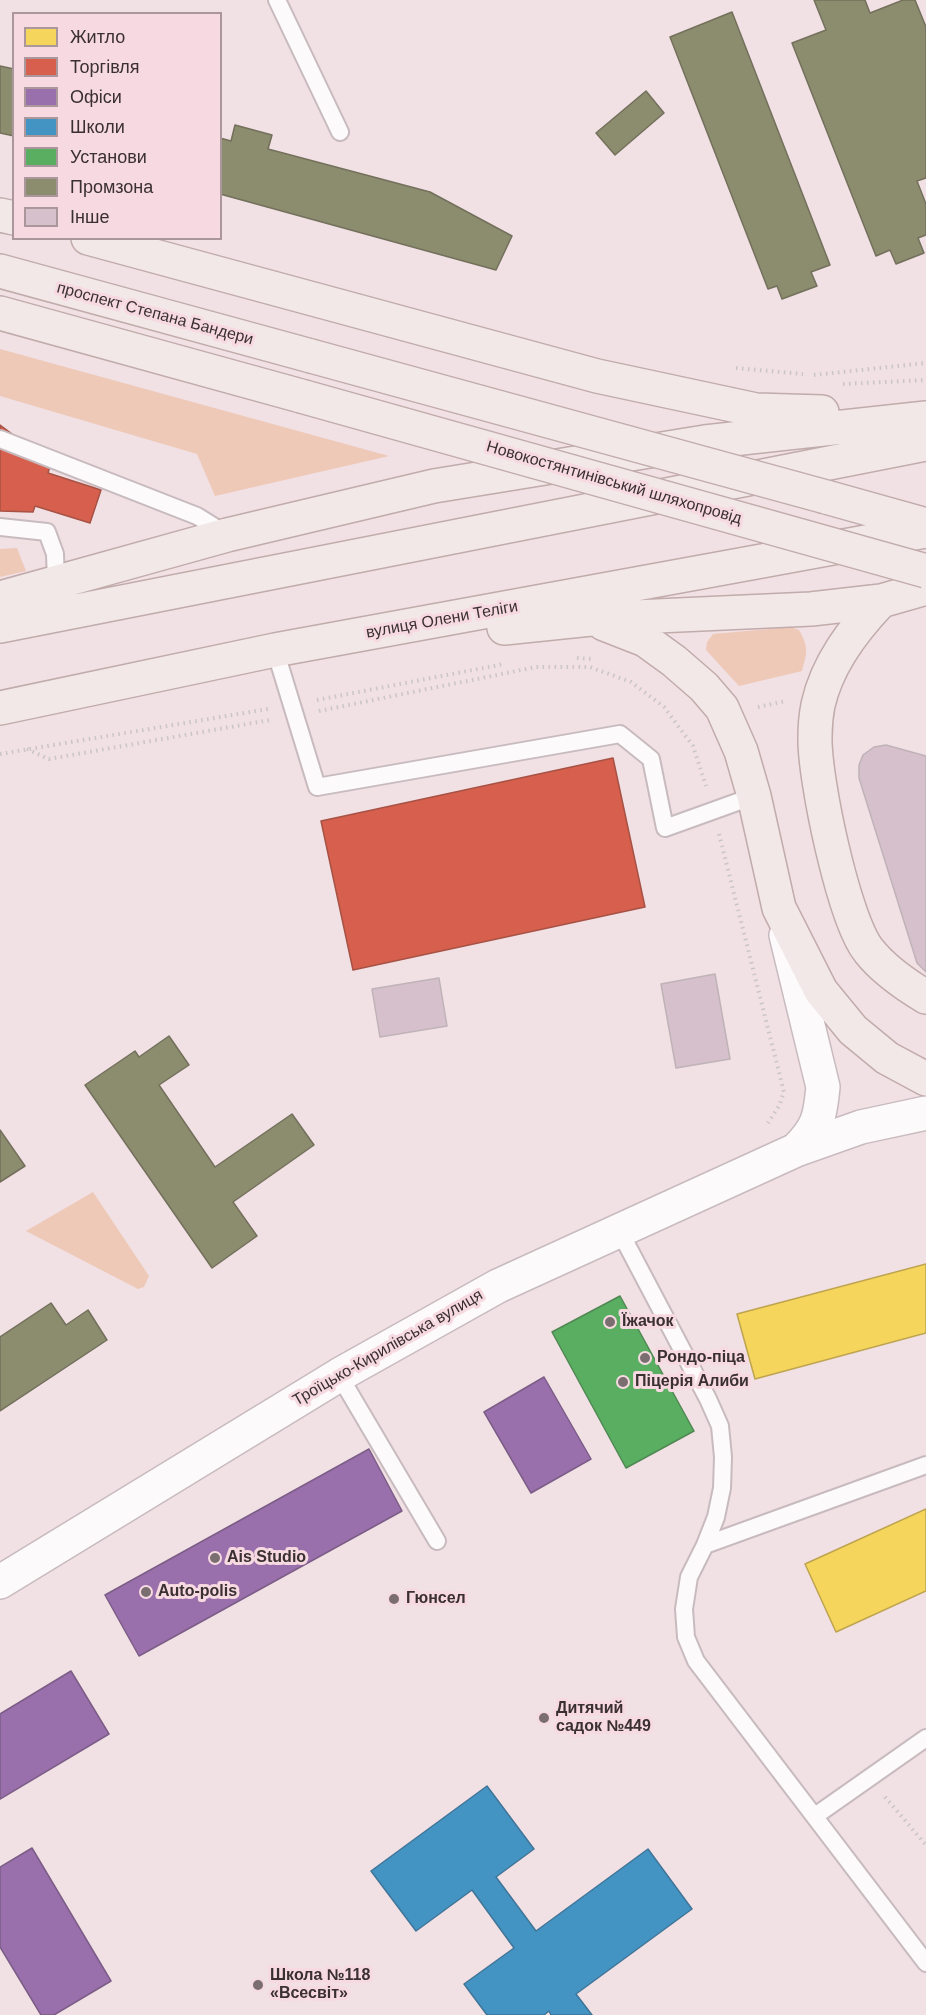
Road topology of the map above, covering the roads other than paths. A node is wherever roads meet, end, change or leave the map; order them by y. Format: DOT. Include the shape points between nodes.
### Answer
graph roads {
  1 [pos="277,0"];
  2 [pos="340,132"];
  3 [pos="95,240"];
  4 [pos="0,271"];
  5 [pos="0,313"];
  6 [pos="926,417"];
  7 [pos="0,439"];
  8 [pos="926,444"];
  9 [pos="926,525"];
  10 [pos="0,527"];
  11 [pos="926,531"];
  12 [pos="227,535"];
  13 [pos="926,571"];
  14 [pos="56,582"];
  15 [pos="926,588"];
  16 [pos="0,598"];
  17 [pos="880,601"];
  18 [pos="591,619"];
  19 [pos="0,626"];
  20 [pos="275,650"];
  21 [pos="0,708"];
  22 [pos="754,796"];
  23 [pos="779,908"];
  24 [pos="926,997"];
  25 [pos="926,1079"];
  26 [pos="926,1113"];
  27 [pos="785,1156"];
  28 [pos="619,1230"];
  29 [pos="339,1375"];
  30 [pos="926,1466"];
  31 [pos="437,1541"];
  32 [pos="705,1545"];
  33 [pos="0,1582"];
  34 [pos="926,1738"];
  35 [pos="815,1816"];
  36 [pos="926,1963"];
  1 -- 2 [label="lane"];
  3 -- 6 [label="main road" via="597,376 756,410"];
  4 -- 9 [label="main road, проспект Степана Бандери, bridge"];
  5 -- 13 [label="main road, Новокостянтинівський шляхопровід, bridge"];
  6 -- 12 [label="main road" via="705,442 435,486"];
  7 -- 12 [label="lane" via="196,516"];
  8 -- 19 [label="main road"];
  10 -- 14 [label="lane" via="46,531 55,554"];
  11 -- 20 [label="main road, вулиця Олени Теліги"];
  12 -- 14 [label="main road"];
  14 -- 16 [label="main road"];
  15 -- 17 [label="main road"];
  17 -- 18 [label="main road" via="811,609"];
  17 -- 24 [label="main road" via="854,630 835,662 818,705 817,768 834,855 852,919 868,951 906,986"];
  18 -- 20 [label="main road"];
  18 -- 22 [label="main road" via="645,640 704,687 730,722"];
  20 -- 21 [label="main road, вулиця Олени Теліги"];
  20 -- 22 [label="lane" via="316,787 620,734 651,759 665,828"];
  22 -- 23 [label="main road"];
  23 -- 25 [label="main road" via="821,991 853,1030 887,1058"];
  23 -- 27 [label="street, Троїцько-Кирилівська вулиця" via="823,1087 813,1134"];
  26 -- 27 [label="street, Троїцько-Кирилівська вулиця" via="861,1127"];
  27 -- 28 [label="street, Троїцько-Кирилівська вулиця"];
  28 -- 29 [label="street, Троїцько-Кирилівська вулиця" via="498,1286"];
  28 -- 32 [label="lane" via="720,1426 722,1488"];
  29 -- 31 [label="lane"];
  29 -- 33 [label="street, Троїцько-Кирилівська вулиця"];
  30 -- 32 [label="lane"];
  32 -- 35 [label="lane" via="689,1577 684,1609 686,1637 696,1661"];
  34 -- 35 [label="lane"];
  35 -- 36 [label="lane"];
}
